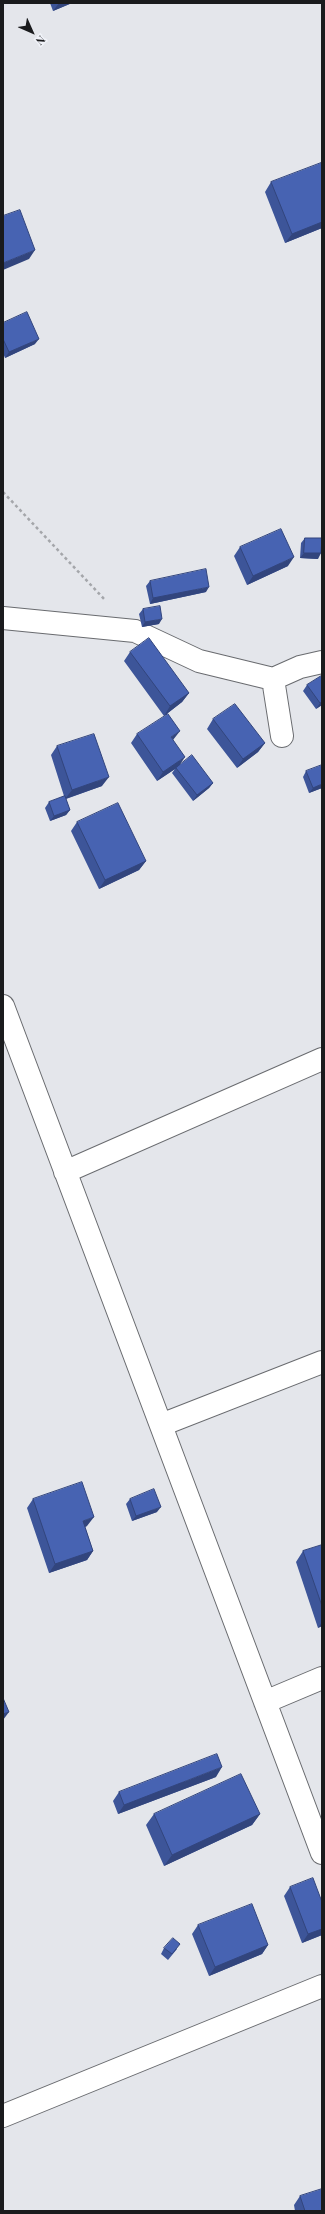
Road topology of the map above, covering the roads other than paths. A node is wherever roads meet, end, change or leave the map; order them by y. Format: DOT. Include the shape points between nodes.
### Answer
graph roads {
  1 [pos="3,618"];
  2 [pos="322,662"];
  3 [pos="273,679"];
  4 [pos="282,736"];
  5 [pos="3,1006"];
  6 [pos="322,1059"];
  7 [pos="65,1172"];
  8 [pos="322,1362"];
  9 [pos="161,1425"];
  10 [pos="322,1678"];
  11 [pos="265,1702"];
  12 [pos="322,1853"];
  13 [pos="322,1986"];
  14 [pos="3,2116"];
  1 -- 3 [label="street" via="135,632 199,661"];
  2 -- 3 [label="street" via="300,667"];
  3 -- 4 [label="street"];
  5 -- 7 [label="street"];
  6 -- 7 [label="street"];
  7 -- 9 [label="street"];
  8 -- 9 [label="street"];
  9 -- 11 [label="street"];
  10 -- 11 [label="street"];
  11 -- 12 [label="street"];
  13 -- 14 [label="street"];
}
